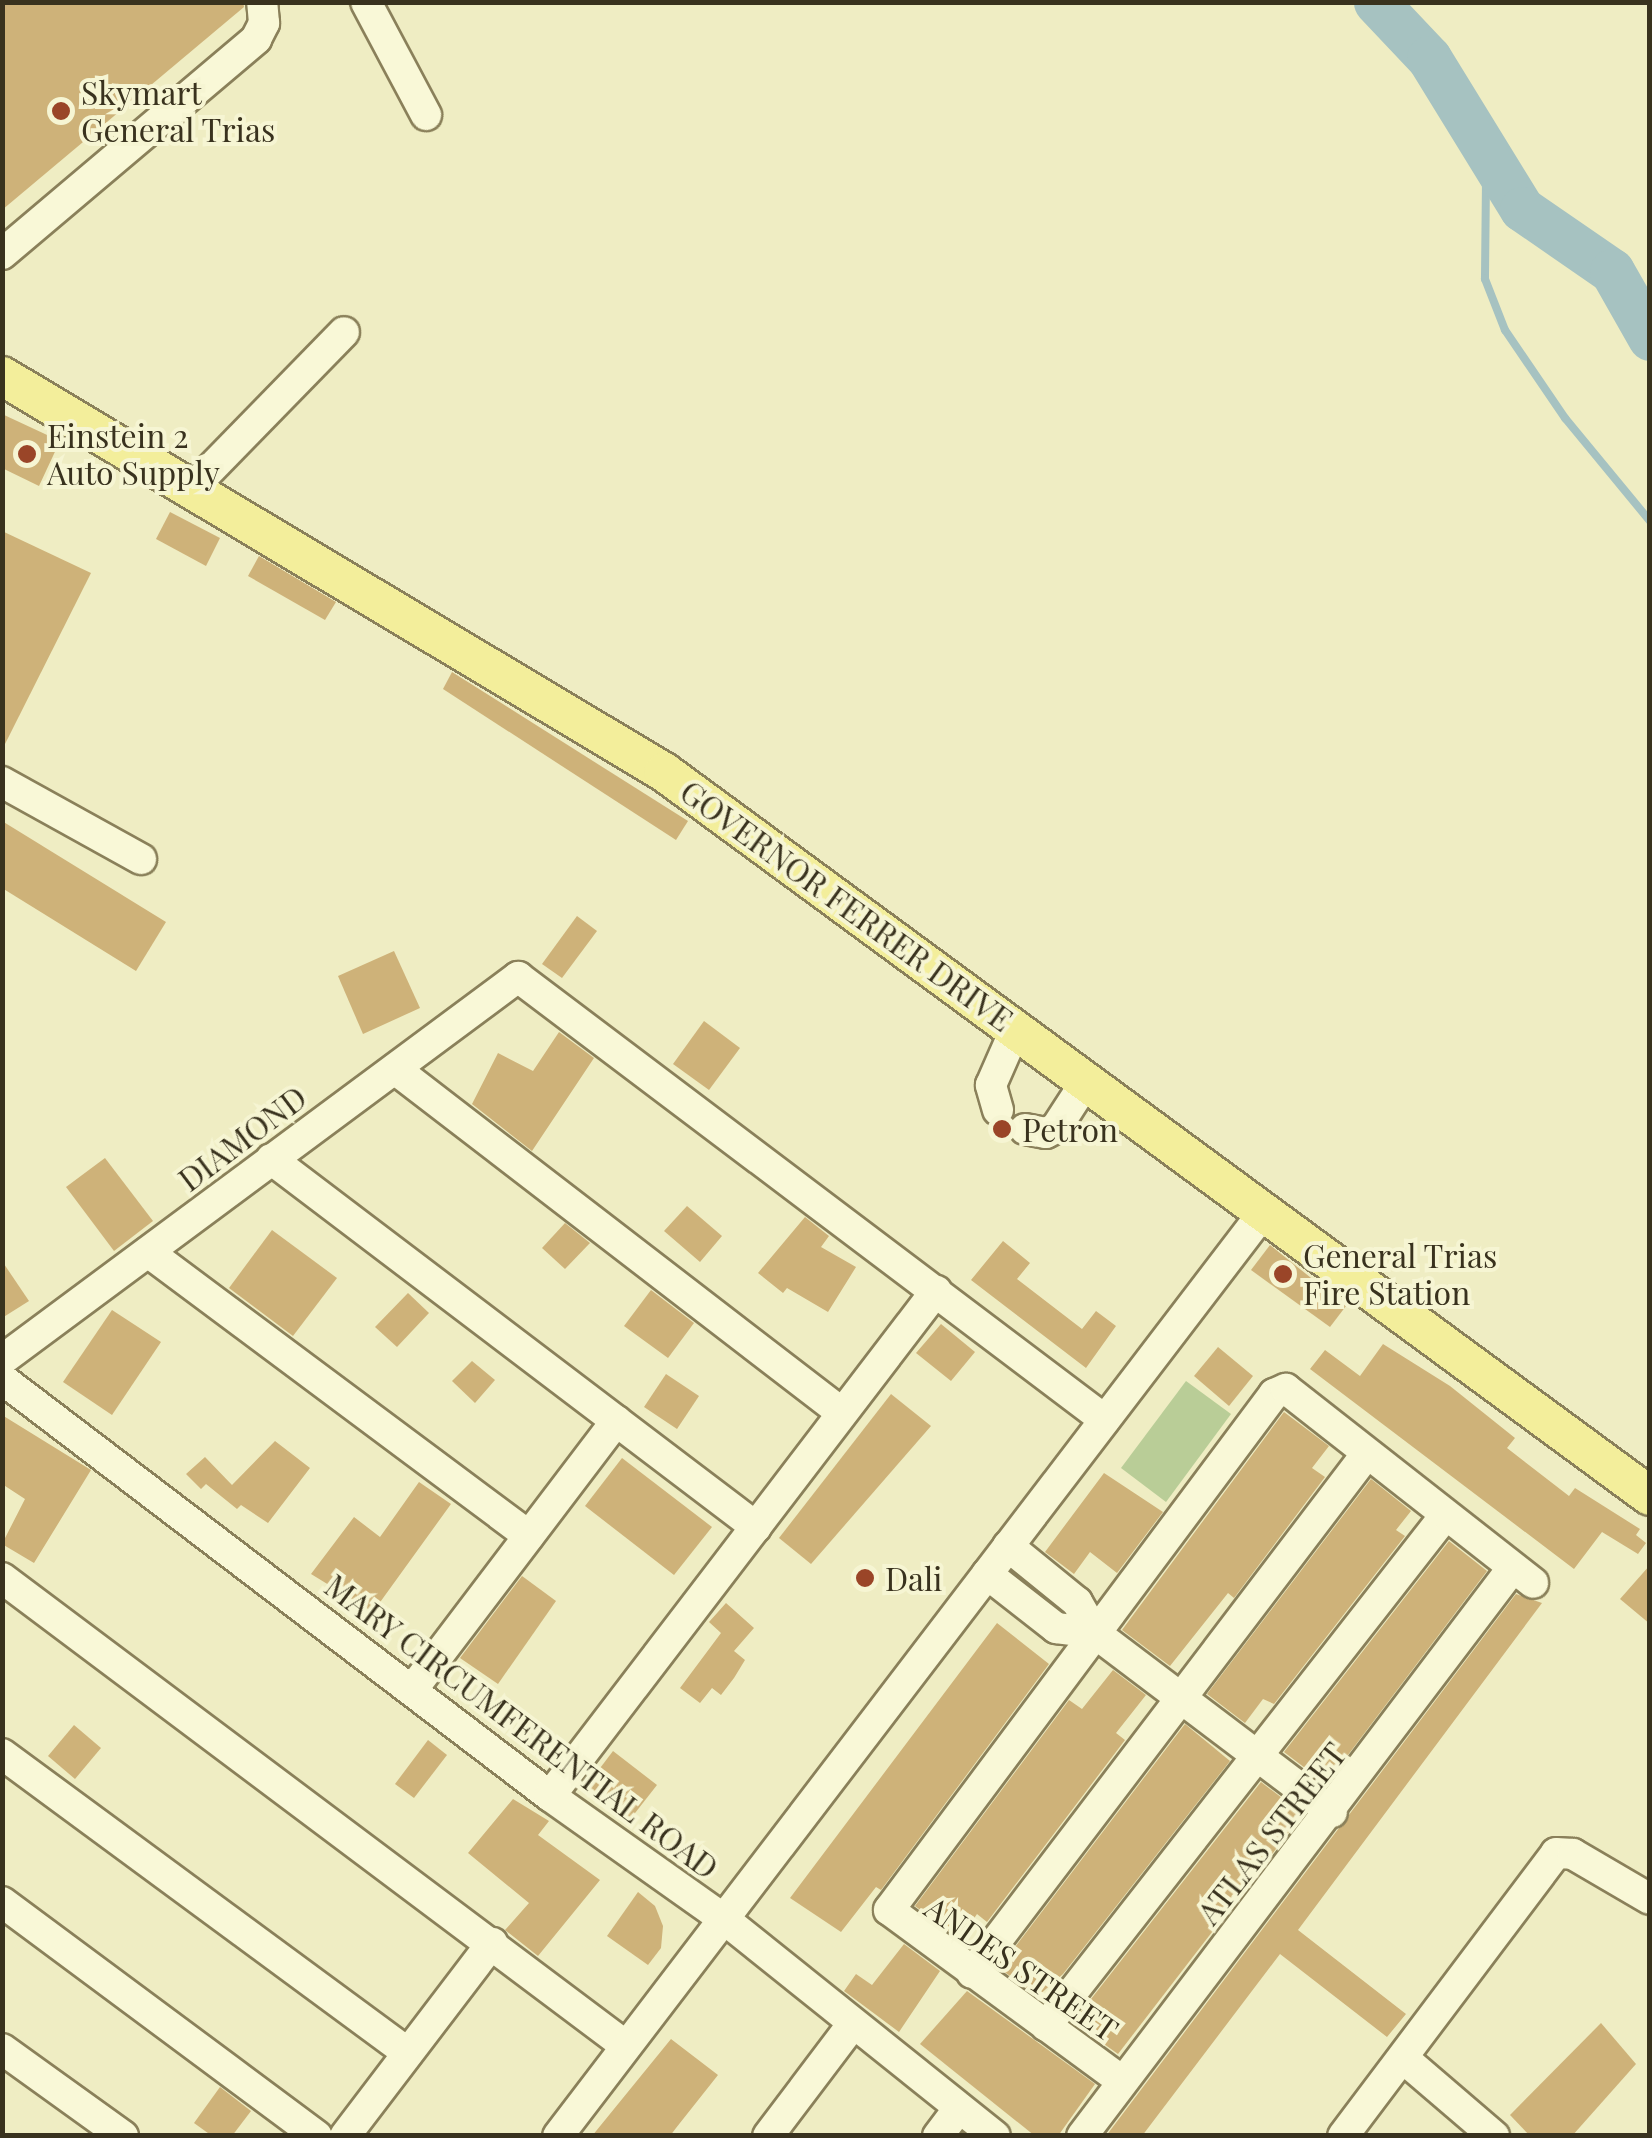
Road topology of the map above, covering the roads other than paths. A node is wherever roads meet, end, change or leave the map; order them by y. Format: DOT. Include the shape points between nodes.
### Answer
graph roads {
  1 [pos="262,2"];
  2 [pos="366,2"];
  3 [pos="426,115"];
  4 [pos="2,254"];
  5 [pos="344,332"];
  6 [pos="2,376"];
  7 [pos="190,489"];
  8 [pos="2,782"];
  9 [pos="141,860"];
  10 [pos="1016,1028"];
  11 [pos="395,1069"];
  12 [pos="1087,1080"];
  13 [pos="998,1110"];
  14 [pos="1026,1129"];
  15 [pos="271,1159"];
  16 [pos="1266,1210"];
  17 [pos="148,1252"];
  18 [pos="936,1290"];
  19 [pos="2,1360"];
  20 [pos="2,1379"];
  21 [pos="842,1414"];
  22 [pos="1105,1420"];
  23 [pos="616,1421"];
  24 [pos="1366,1456"];
  25 [pos="1650,1496"];
  26 [pos="1444,1517"];
  27 [pos="756,1527"];
  28 [pos="529,1536"];
  29 [pos="1008,1546"];
  30 [pos="987,1574"];
  31 [pos="2,1578"];
  32 [pos="1095,1633"];
  33 [pos="412,1690"];
  34 [pos="1182,1698"];
  35 [pos="2,1754"];
  36 [pos="1258,1756"];
  37 [pos="550,1796"];
  38 [pos="1332,1812"];
  39 [pos="1650,1898"];
  40 [pos="2,1902"];
  41 [pos="724,1918"];
  42 [pos="492,1943"];
  43 [pos="972,1973"];
  44 [pos="852,2025"];
  45 [pos="1046,2026"];
  46 [pos="626,2046"];
  47 [pos="2,2049"];
  48 [pos="408,2053"];
  49 [pos="1403,2058"];
  50 [pos="1122,2081"];
  51 [pos="959,2108"];
  52 [pos="123,2136"];
  53 [pos="317,2136"];
  54 [pos="346,2136"];
  55 [pos="558,2136"];
  56 [pos="768,2136"];
  57 [pos="938,2136"];
  58 [pos="995,2136"];
  59 [pos="1082,2136"];
  60 [pos="1343,2136"];
  61 [pos="1494,2136"];
  1 -- 4 [label="street" via="264,22 256,38"];
  2 -- 3 [label="street"];
  5 -- 7 [label="street"];
  6 -- 7 [label="main road, GOVERNOR FERRER DRIVE"];
  7 -- 10 [label="main road, GOVERNOR FERRER DRIVE" via="664,772"];
  8 -- 9 [label="street"];
  10 -- 12 [label="main road, GOVERNOR FERRER DRIVE"];
  10 -- 13 [label="street" via="991,1085"];
  11 -- 15 [label="street, DIAMOND"];
  11 -- 18 [label="street, DIAMOND" via="509,982 526,980"];
  11 -- 21 [label="street"];
  12 -- 14 [label="street" via="1056,1128"];
  12 -- 16 [label="main road, GOVERNOR FERRER DRIVE"];
  15 -- 17 [label="street, DIAMOND"];
  15 -- 23 [label="street"];
  16 -- 22 [label="street"];
  16 -- 25 [label="main road, GOVERNOR FERRER DRIVE"];
  17 -- 19 [label="street, DIAMOND"];
  17 -- 28 [label="street"];
  18 -- 21 [label="street"];
  18 -- 22 [label="street"];
  20 -- 33 [label="street, MARY CIRCUMFERENTIAL ROAD"];
  21 -- 27 [label="street"];
  22 -- 29 [label="street"];
  23 -- 27 [label="street"];
  23 -- 28 [label="street"];
  24 -- 26 [label="street"];
  24 -- 32 [label="street" via="1286,1389 1274,1394"];
  24 -- 34 [label="street"];
  26 -- 36 [label="street"];
  26 -- 38 [label="street, ATLAS STREET" via="1522,1576"];
  27 -- 37 [label="street"];
  28 -- 33 [label="street"];
  29 -- 30 [label="street"];
  29 -- 32 [label="street" via="1077,1602"];
  30 -- 32 [label="street" via="1056,1628"];
  30 -- 41 [label="street"];
  31 -- 42 [label="street"];
  32 -- 34 [label="street"];
  32 -- 43 [label="street, ANDES STREET" via="890,1908 891,1918"];
  33 -- 37 [label="street, MARY CIRCUMFERENTIAL ROAD"];
  34 -- 36 [label="street"];
  34 -- 43 [label="street"];
  35 -- 48 [label="street"];
  36 -- 38 [label="street"];
  36 -- 45 [label="street"];
  37 -- 41 [label="street, MARY CIRCUMFERENTIAL ROAD"];
  38 -- 50 [label="street, ATLAS STREET"];
  39 -- 49 [label="street" via="1573,1854 1556,1853"];
  40 -- 53 [label="street"];
  41 -- 44 [label="street, MARY CIRCUMFERENTIAL ROAD"];
  41 -- 46 [label="street"];
  42 -- 46 [label="street"];
  42 -- 48 [label="street"];
  43 -- 45 [label="street, ANDES STREET"];
  44 -- 51 [label="street, MARY CIRCUMFERENTIAL ROAD"];
  44 -- 56 [label="street"];
  45 -- 50 [label="street, ANDES STREET"];
  46 -- 55 [label="street"];
  47 -- 52 [label="street"];
  48 -- 54 [label="street"];
  49 -- 60 [label="street"];
  49 -- 61 [label="street"];
  50 -- 59 [label="street, ATLAS STREET"];
  51 -- 57 [label="street"];
  51 -- 58 [label="street, MARY CIRCUMFERENTIAL ROAD"];
}
